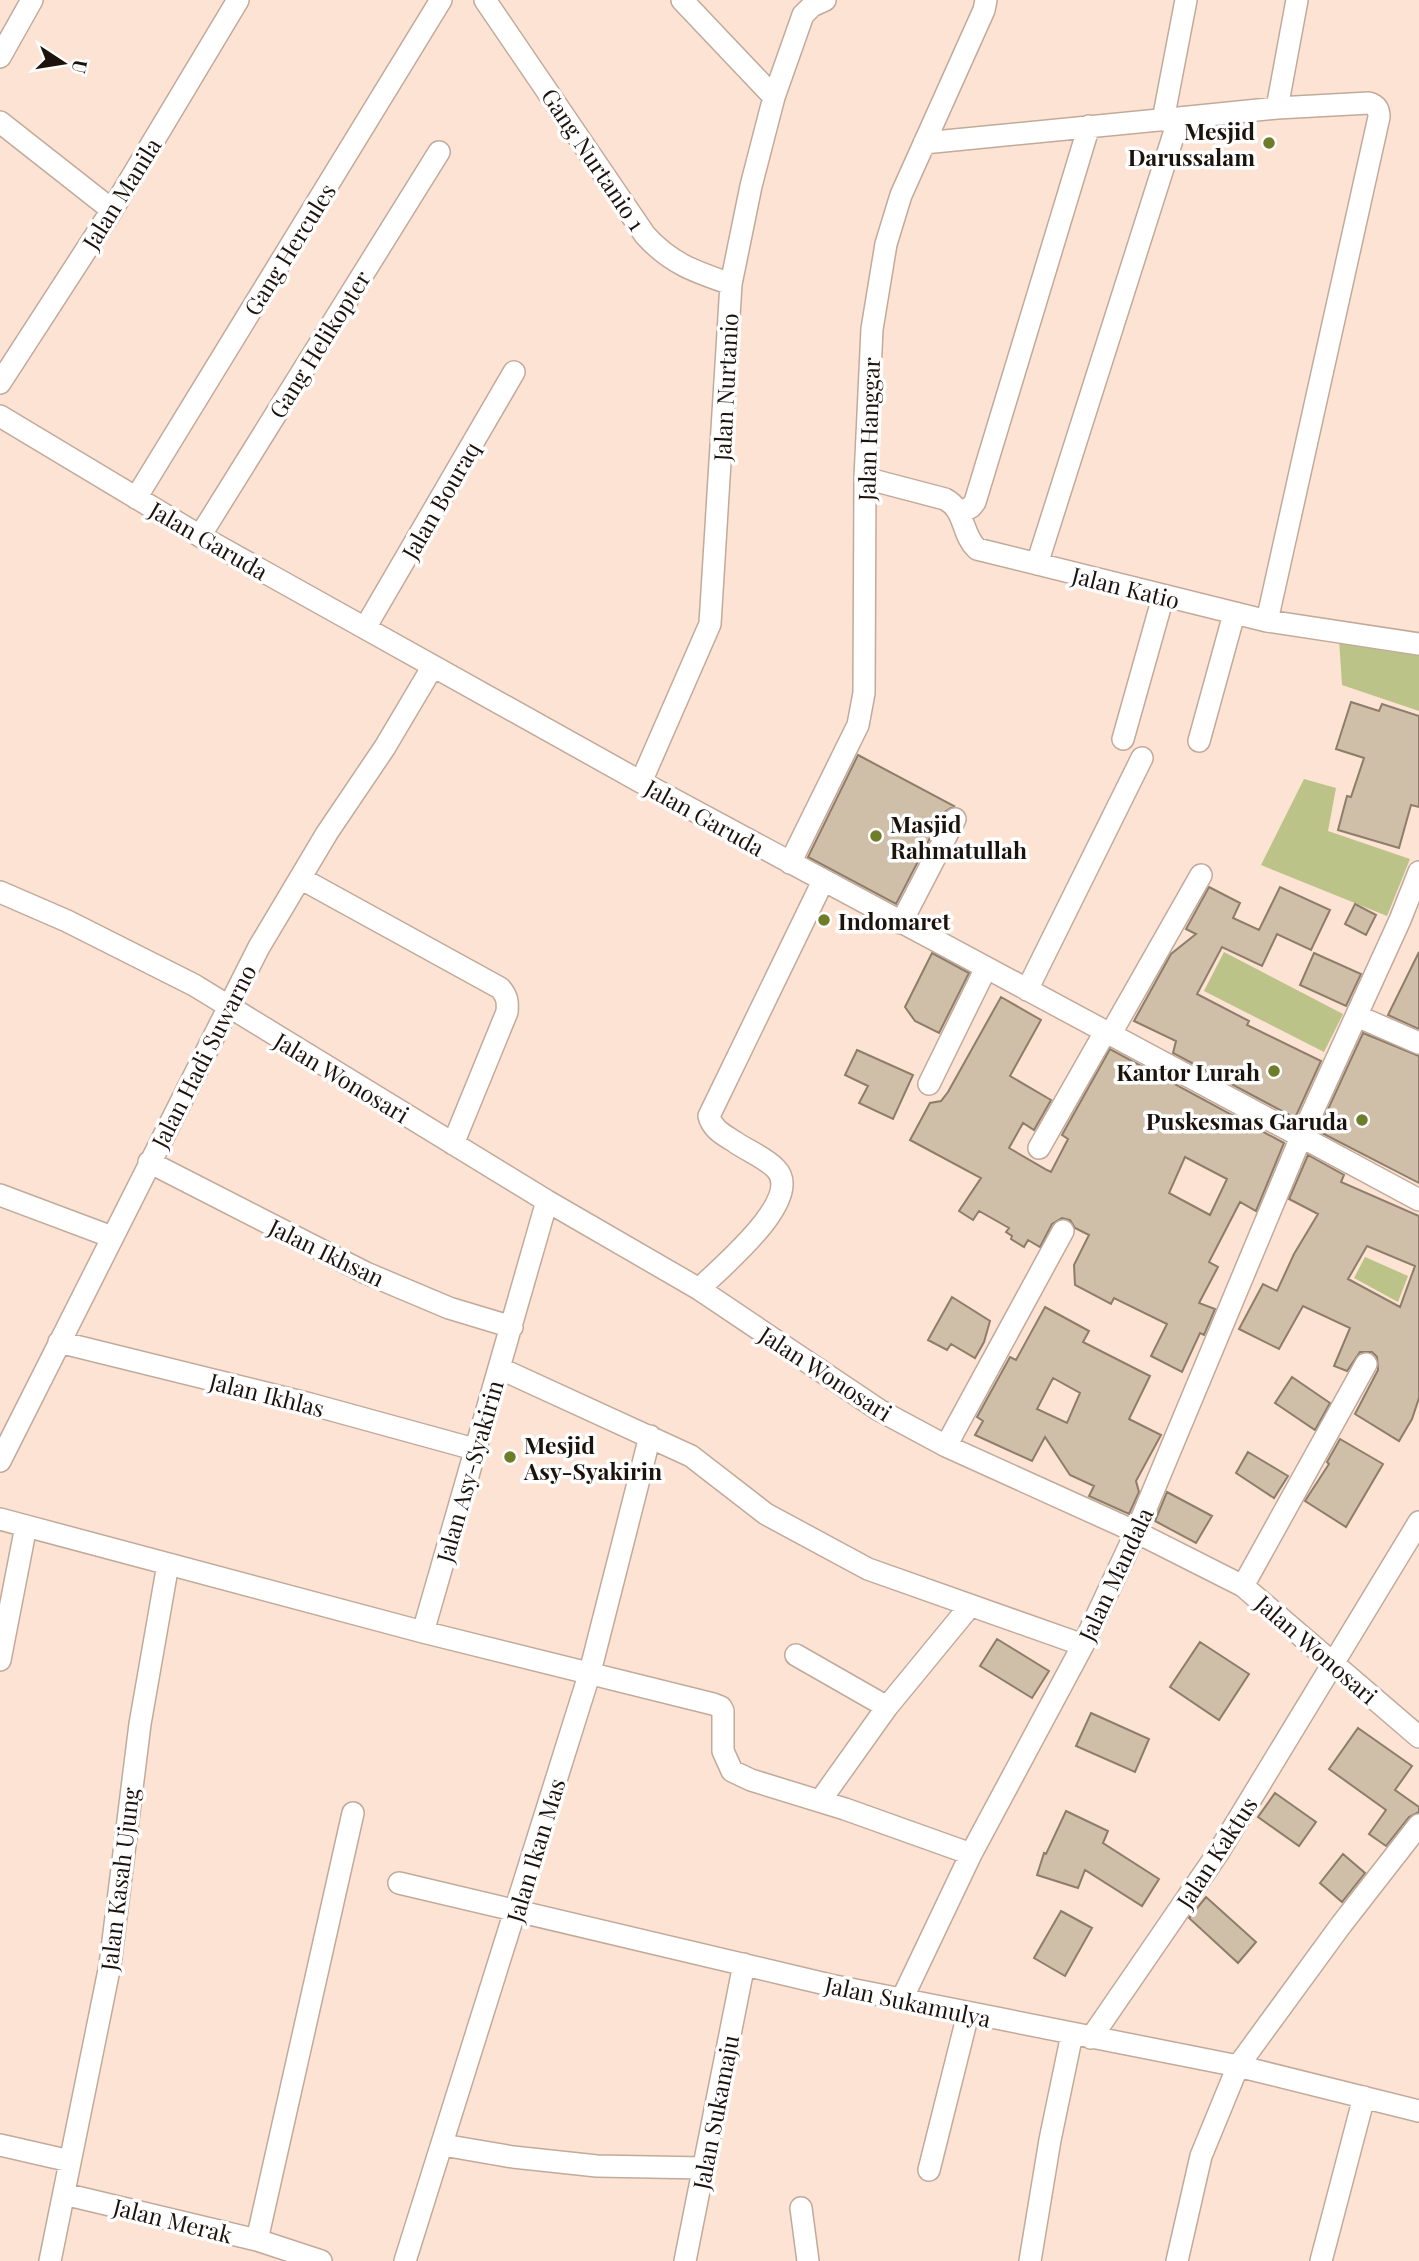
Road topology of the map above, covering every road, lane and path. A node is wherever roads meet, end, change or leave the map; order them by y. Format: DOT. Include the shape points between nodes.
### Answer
graph roads {
  1 [pos="33,0"];
  2 [pos="238,0"];
  3 [pos="441,0"];
  4 [pos="485,0"];
  5 [pos="682,0"];
  6 [pos="825,0"];
  7 [pos="986,0"];
  8 [pos="1186,0"];
  9 [pos="1297,0"];
  10 [pos="797,7"];
  11 [pos="0,57"];
  12 [pos="774,97"];
  13 [pos="1277,108"];
  14 [pos="1171,119"];
  15 [pos="0,122"];
  16 [pos="1089,126"];
  17 [pos="924,143"];
  18 [pos="439,152"];
  19 [pos="112,211"];
  20 [pos="731,284"];
  21 [pos="514,372"];
  22 [pos="0,383"];
  23 [pos="1,419"];
  24 [pos="865,478"];
  25 [pos="136,498"];
  26 [pos="960,513"];
  27 [pos="200,536"];
  28 [pos="1037,564"];
  29 [pos="1163,597"];
  30 [pos="1234,614"];
  31 [pos="1267,621"];
  32 [pos="365,628"];
  33 [pos="1419,641"];
  34 [pos="433,666"];
  35 [pos="1123,739"];
  36 [pos="1199,741"];
  37 [pos="1142,758"];
  38 [pos="641,782"];
  39 [pos="955,818"];
  40 [pos="790,863"];
  41 [pos="1419,872"];
  42 [pos="1201,875"];
  43 [pos="300,878"];
  44 [pos="823,881"];
  45 [pos="0,892"];
  46 [pos="901,923"];
  47 [pos="986,968"];
  48 [pos="1027,990"];
  49 [pos="228,1007"];
  50 [pos="1357,1016"];
  51 [pos="1107,1033"];
  52 [pos="1419,1043"];
  53 [pos="929,1084"];
  54 [pos="1301,1137"];
  55 [pos="453,1144"];
  56 [pos="1039,1148"];
  57 [pos="149,1162"];
  58 [pos="0,1195"];
  59 [pos="1419,1200"];
  60 [pos="547,1201"];
  61 [pos="1063,1231"];
  62 [pos="112,1237"];
  63 [pos="699,1289"];
  64 [pos="512,1327"];
  65 [pos="59,1342"];
  66 [pos="1366,1364"];
  67 [pos="499,1368"];
  68 [pos="650,1436"];
  69 [pos="946,1446"];
  70 [pos="474,1450"];
  71 [pos="0,1461"];
  72 [pos="0,1518"];
  73 [pos="1419,1522"];
  74 [pos="26,1526"];
  75 [pos="1136,1532"];
  76 [pos="168,1564"];
  77 [pos="1243,1586"];
  78 [pos="970,1605"];
  79 [pos="423,1632"];
  80 [pos="1083,1645"];
  81 [pos="796,1655"];
  82 [pos="0,1660"];
  83 [pos="1334,1662"];
  84 [pos="590,1672"];
  85 [pos="887,1707"];
  86 [pos="1419,1737"];
  87 [pos="820,1801"];
  88 [pos="353,1813"];
  89 [pos="1419,1825"];
  90 [pos="971,1854"];
  91 [pos="399,1883"];
  92 [pos="516,1911"];
  93 [pos="744,1964"];
  94 [pos="902,1999"];
  95 [pos="968,2014"];
  96 [pos="1081,2036"];
  97 [pos="1238,2066"];
  98 [pos="1364,2096"];
  99 [pos="1419,2111"];
  100 [pos="0,2145"];
  101 [pos="443,2145"];
  102 [pos="70,2161"];
  103 [pos="704,2168"];
  104 [pos="929,2170"];
  105 [pos="64,2194"];
  106 [pos="801,2208"];
  107 [pos="257,2240"];
  108 [pos="50,2261"];
  109 [pos="321,2261"];
  110 [pos="405,2261"];
  111 [pos="685,2261"];
  112 [pos="808,2261"];
  113 [pos="1030,2261"];
  114 [pos="1177,2261"];
  115 [pos="1321,2261"];
  1 -- 11 [label="street"];
  2 -- 19 [label="street, Jalan Manila"];
  3 -- 25 [label="street, Gang Hercules"];
  4 -- 20 [label="street, Gang Nurtanio 1" via="645,235 678,264"];
  5 -- 12 [label="street"];
  6 -- 10 [label="street, Jalan Nurtanio"];
  7 -- 17 [label="street, Jalan Hanggar"];
  8 -- 14 [label="street"];
  9 -- 13 [label="street"];
  10 -- 12 [label="street, Jalan Nurtanio"];
  12 -- 20 [label="street, Jalan Nurtanio"];
  13 -- 14 [label="street"];
  13 -- 31 [label="street" via="1369,103 1375,105 1379,117"];
  14 -- 16 [label="street"];
  14 -- 28 [label="street"];
  15 -- 19 [label="street"];
  16 -- 17 [label="street"];
  16 -- 26 [label="street" via="975,502"];
  17 -- 24 [label="street, Jalan Hanggar" via="886,244 872,329"];
  18 -- 27 [label="street, Gang Helikopter"];
  19 -- 22 [label="street, Jalan Manila"];
  20 -- 38 [label="street, Jalan Nurtanio" via="710,624"];
  21 -- 32 [label="street, Jalan Bouraq"];
  23 -- 25 [label="street, Jalan Garuda"];
  24 -- 26 [label="street" via="945,499"];
  24 -- 40 [label="street, Jalan Hanggar" via="864,692 858,725"];
  25 -- 27 [label="street, Jalan Garuda"];
  26 -- 28 [label="street, Jalan Katio" via="966,534 977,549"];
  27 -- 32 [label="street, Jalan Garuda"];
  28 -- 29 [label="street, Jalan Katio"];
  29 -- 30 [label="street, Jalan Katio"];
  29 -- 35 [label="street"];
  30 -- 31 [label="street, Jalan Katio"];
  30 -- 36 [label="street"];
  31 -- 33 [label="street, Jalan Katio"];
  32 -- 34 [label="street, Jalan Garuda"];
  34 -- 38 [label="street, Jalan Garuda"];
  34 -- 43 [label="street, Jalan Hadi Suwarno"];
  37 -- 48 [label="street"];
  38 -- 40 [label="street, Jalan Garuda"];
  39 -- 46 [label="street"];
  40 -- 44 [label="street, Jalan Garuda"];
  41 -- 50 [label="street, Jalan Mandala"];
  42 -- 51 [label="street"];
  43 -- 49 [label="street, Jalan Hadi Suwarno"];
  43 -- 55 [label="street" via="506,994 507,1012"];
  44 -- 46 [label="street, Jalan Garuda"];
  44 -- 63 [label="street" via="709,1116 711,1125 776,1170 783,1187 781,1196 759,1230"];
  45 -- 49 [label="street, Jalan Wonosari" via="94,934"];
  46 -- 47 [label="street, Jalan Garuda"];
  47 -- 48 [label="street, Jalan Garuda"];
  47 -- 53 [label="street"];
  48 -- 51 [label="street, Jalan Garuda"];
  49 -- 55 [label="street, Jalan Wonosari"];
  49 -- 57 [label="street, Jalan Hadi Suwarno"];
  50 -- 52 [label="street"];
  50 -- 54 [label="street, Jalan Mandala"];
  51 -- 54 [label="street, Jalan Garuda"];
  51 -- 56 [label="street"];
  54 -- 59 [label="street, Jalan Garuda"];
  54 -- 75 [label="street, Jalan Mandala"];
  55 -- 60 [label="street, Jalan Wonosari"];
  57 -- 62 [label="street, Jalan Hadi Suwarno"];
  57 -- 64 [label="street, Jalan Ikhsan" via="366,1273 449,1308"];
  58 -- 62 [label="street"];
  60 -- 63 [label="street, Jalan Wonosari"];
  60 -- 64 [label="street"];
  61 -- 69 [label="street"];
  62 -- 65 [label="street, Jalan Hadi Suwarno"];
  63 -- 69 [label="street, Jalan Wonosari" via="879,1410"];
  64 -- 67 [label="street"];
  65 -- 70 [label="street, Jalan Ikhlas"];
  65 -- 71 [label="street, Jalan Hadi Suwarno"];
  66 -- 77 [label="street"];
  67 -- 68 [label="street, Jalan Asy-Syakirin"];
  67 -- 70 [label="street, Jalan Asy-Syakirin"];
  68 -- 78 [label="street, Jalan Asy-Syakirin" via="691,1456 766,1514 868,1569"];
  68 -- 84 [label="street, Jalan Ikan Mas"];
  69 -- 75 [label="street, Jalan Wonosari"];
  70 -- 79 [label="street, Jalan Asy-Syakirin"];
  72 -- 74 [label="street"];
  73 -- 83 [label="street, Jalan Kaktus"];
  74 -- 76 [label="street"];
  74 -- 82 [label="street"];
  75 -- 77 [label="street, Jalan Wonosari"];
  75 -- 80 [label="street, Jalan Mandala"];
  76 -- 79 [label="street"];
  76 -- 102 [label="street, Jalan Kasah Ujung" via="131,1785 110,1965"];
  77 -- 83 [label="street, Jalan Wonosari"];
  78 -- 80 [label="street, Jalan Asy-Syakirin"];
  78 -- 85 [label="street"];
  79 -- 84 [label="street"];
  80 -- 90 [label="street, Jalan Mandala"];
  81 -- 85 [label="street"];
  83 -- 86 [label="street, Jalan Wonosari"];
  83 -- 96 [label="street, Jalan Kaktus" via="1218,1853"];
  84 -- 87 [label="street" via="721,1707 723,1751 732,1771"];
  84 -- 92 [label="street, Jalan Ikan Mas"];
  85 -- 87 [label="street"];
  87 -- 90 [label="street"];
  88 -- 107 [label="street"];
  89 -- 97 [label="street"];
  90 -- 94 [label="street, Jalan Mandala"];
  91 -- 92 [label="street, Jalan Sukamulya"];
  92 -- 93 [label="street, Jalan Sukamulya"];
  92 -- 101 [label="street, Jalan Ikan Mas"];
  93 -- 94 [label="street, Jalan Sukamulya"];
  93 -- 103 [label="street, Jalan Sukamaju"];
  94 -- 95 [label="street, Jalan Sukamulya"];
  95 -- 96 [label="street, Jalan Sukamulya"];
  95 -- 104 [label="street"];
  96 -- 97 [label="street, Jalan Sukamulya"];
  96 -- 113 [label="street" via="1050,2140"];
  97 -- 98 [label="street, Jalan Sukamulya"];
  97 -- 114 [label="street" via="1201,2156"];
  98 -- 99 [label="street, Jalan Sukamulya"];
  98 -- 115 [label="street"];
  100 -- 102 [label="street"];
  101 -- 103 [label="street" via="597,2166"];
  101 -- 110 [label="street, Jalan Ikan Mas"];
  102 -- 105 [label="street, Jalan Kasah Ujung"];
  103 -- 111 [label="street, Jalan Sukamaju"];
  105 -- 107 [label="street, Jalan Merak"];
  105 -- 108 [label="street, Jalan Kasah Ujung"];
  106 -- 112 [label="street"];
  107 -- 109 [label="street, Jalan Merak"];
}
